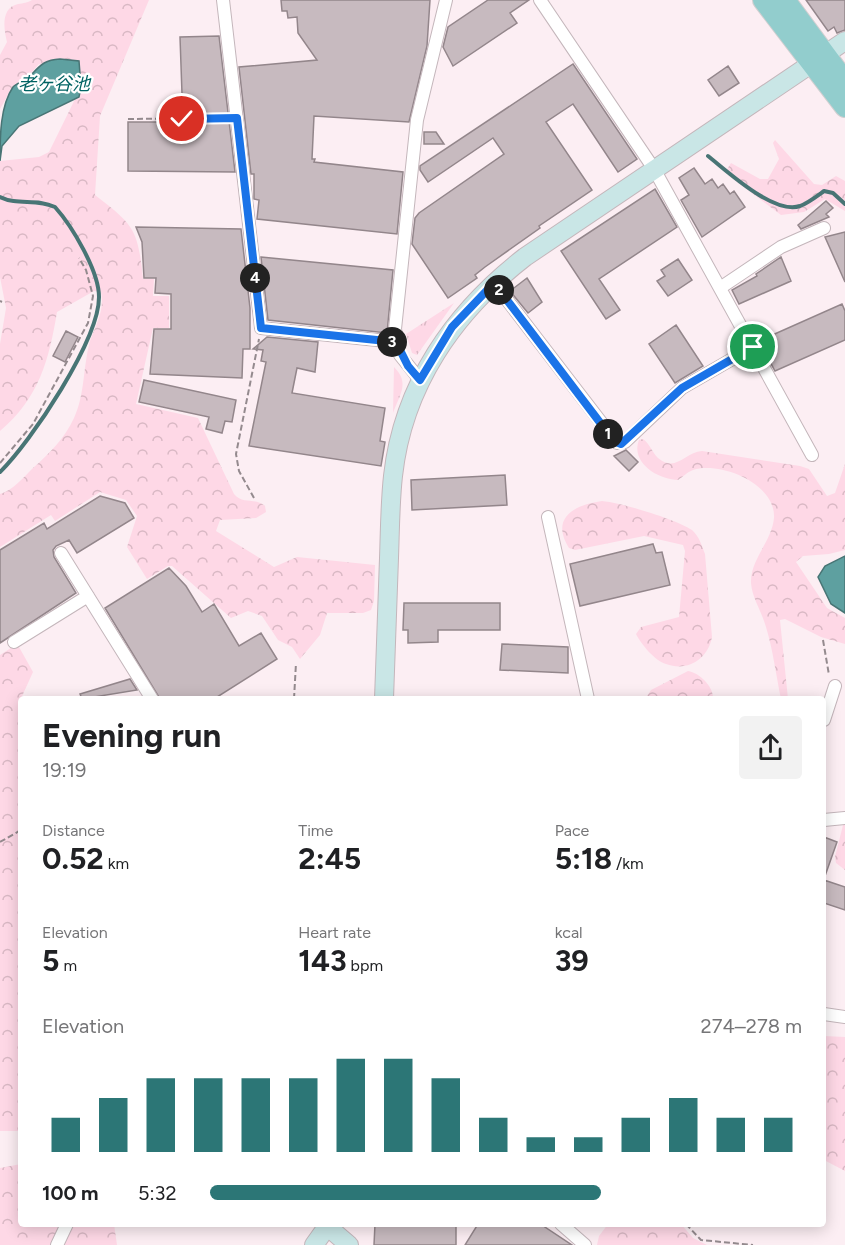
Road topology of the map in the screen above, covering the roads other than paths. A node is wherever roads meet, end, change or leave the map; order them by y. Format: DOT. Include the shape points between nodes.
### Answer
graph roads {
  1 [pos="223,0"];
  2 [pos="446,0"];
  3 [pos="540,0"];
  4 [pos="763,0"];
  5 [pos="785,0"];
  6 [pos="845,41"];
  7 [pos="818,59"];
  8 [pos="845,81"];
  9 [pos="845,107"];
  10 [pos="654,169"];
  11 [pos="824,228"];
  12 [pos="494,283"];
  13 [pos="720,288"];
  14 [pos="396,342"];
  15 [pos="753,347"];
  16 [pos="420,380"];
  17 [pos="813,455"];
  18 [pos="548,518"];
  19 [pos="62,553"];
  20 [pos="88,596"];
  21 [pos="14,642"];
  22 [pos="835,686"];
  23 [pos="150,696"];
  24 [pos="384,696"];
  25 [pos="587,696"];
  26 [pos="826,714"];
  27 [pos="845,818"];
  28 [pos="826,820"];
  29 [pos="826,1014"];
  30 [pos="845,1017"];
  31 [pos="66,1227"];
  32 [pos="325,1227"];
  33 [pos="328,1227"];
  34 [pos="564,1227"];
  35 [pos="57,1245"];
  36 [pos="314,1245"];
  37 [pos="349,1245"];
  38 [pos="585,1245"];
  1 -- 14 [label="street" via="261,328"];
  2 -- 14 [label="street" via="417,120 394,329"];
  3 -- 10 [label="street"];
  4 -- 7 [label="main road"];
  5 -- 7 [label="main road"];
  6 -- 7 [label="street"];
  7 -- 8 [label="main road"];
  7 -- 9 [label="main road"];
  7 -- 10 [label="street"];
  10 -- 12 [label="street" via="542,245"];
  10 -- 13 [label="street"];
  11 -- 13 [label="street" via="781,247"];
  12 -- 15 [label="street" via="617,443 625,442 682,388"];
  12 -- 16 [label="street" via="452,327"];
  13 -- 15 [label="street"];
  14 -- 16 [label="street"];
  15 -- 17 [label="street"];
  16 -- 24 [label="street" via="403,427 393,476"];
  18 -- 25 [label="street"];
  19 -- 20 [label="street"];
  20 -- 21 [label="street"];
  20 -- 23 [label="street"];
  22 -- 26 [label="street"];
  27 -- 28 [label="street"];
  29 -- 30 [label="street"];
  31 -- 35 [label="street"];
  32 -- 36 [label="street"];
  33 -- 37 [label="street"];
  34 -- 38 [label="street"];
}
